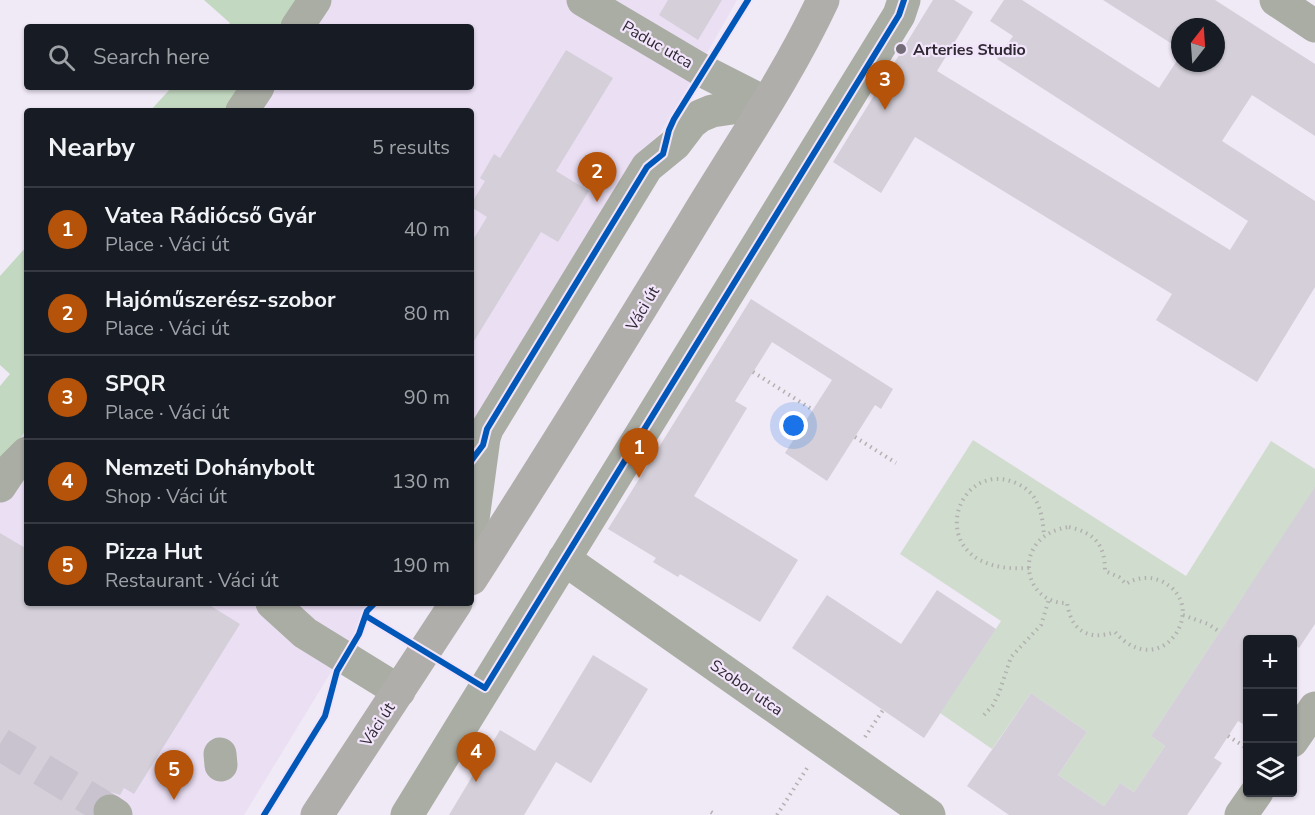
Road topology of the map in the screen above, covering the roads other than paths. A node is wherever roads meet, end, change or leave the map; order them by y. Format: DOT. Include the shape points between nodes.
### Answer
graph roads {
  1 [pos="315,0"];
  2 [pos="583,0"];
  3 [pos="823,0"];
  4 [pos="840,0"];
  5 [pos="904,0"];
  6 [pos="1276,0"];
  7 [pos="299,24"];
  8 [pos="1315,26"];
  9 [pos="808,33"];
  10 [pos="256,90"];
  11 [pos="766,103"];
  12 [pos="244,108"];
  13 [pos="24,456"];
  14 [pos="0,486"];
  15 [pos="474,512"];
  16 [pos="564,559"];
  17 [pos="474,574"];
  18 [pos="275,606"];
  19 [pos="454,606"];
  20 [pos="399,691"];
  21 [pos="1315,708"];
  22 [pos="1297,735"];
  23 [pos="1254,797"];
  24 [pos="318,815"];
  25 [pos="407,815"];
  26 [pos="929,815"];
  27 [pos="1242,815"];
  1 -- 7 [label="street"];
  2 -- 11 [label="street, Paduc utca"];
  3 -- 9 [label="main road, Váci út"];
  4 -- 9 [label="main road, Váci út"];
  5 -- 16 [label="street" via="899,15"];
  6 -- 8 [label="street"];
  9 -- 11 [label="main road, Váci út"];
  10 -- 12 [label="street"];
  11 -- 15 [label="street" via="700,116 647,167 487,429"];
  11 -- 17 [label="main road, Váci út" via="574,420"];
  13 -- 14 [label="street"];
  16 -- 25 [label="street"];
  16 -- 26 [label="street, Szobor utca"];
  18 -- 20 [label="street" via="305,633"];
  19 -- 20 [label="main road, Váci út"];
  20 -- 24 [label="main road, Váci út"];
  21 -- 22 [label="street"];
  23 -- 27 [label="street"];
}
